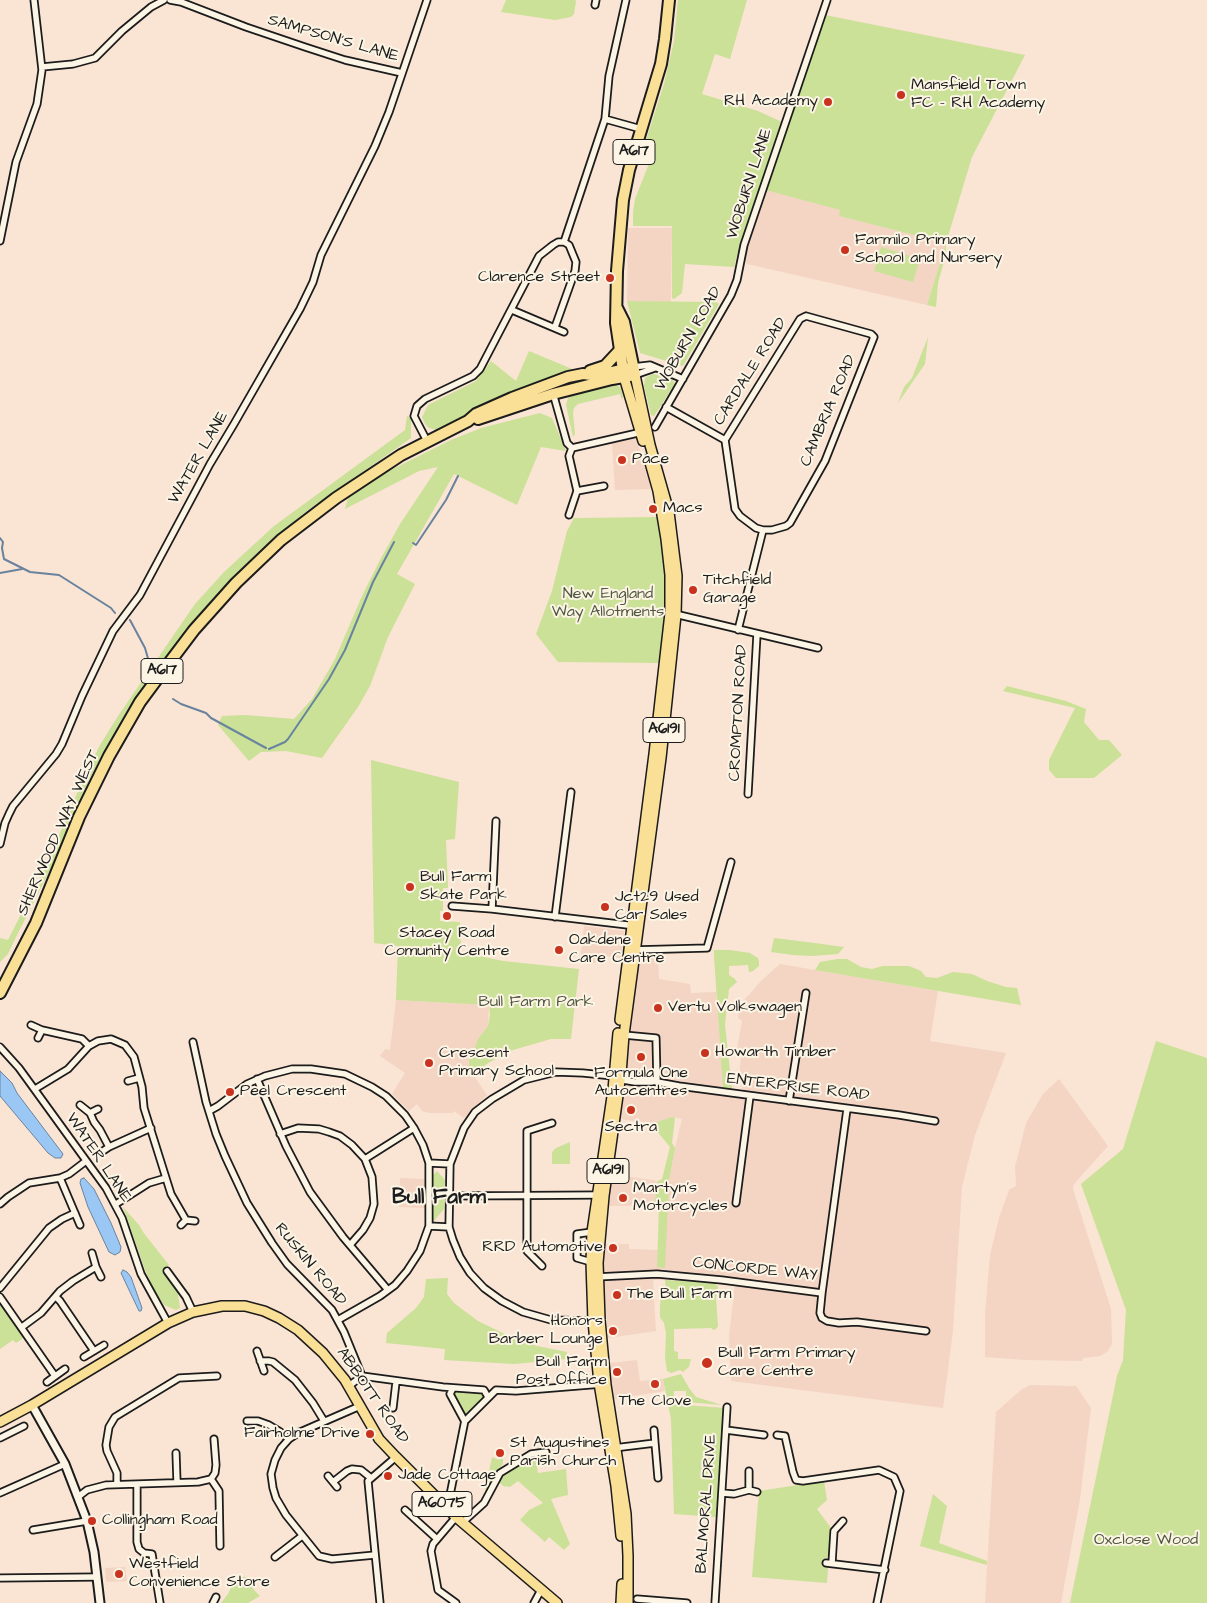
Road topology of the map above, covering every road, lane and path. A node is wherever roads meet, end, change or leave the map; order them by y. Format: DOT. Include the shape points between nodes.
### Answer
graph roads {
  1 [pos="34,0"];
  2 [pos="164,0"];
  3 [pos="170,0"];
  4 [pos="427,0"];
  5 [pos="626,0"];
  6 [pos="669,0"];
  7 [pos="827,0"];
  8 [pos="42,67"];
  9 [pos="402,73"];
  10 [pos="604,119"];
  11 [pos="641,129"];
  12 [pos="0,241"];
  13 [pos="564,242"];
  14 [pos="740,263"];
  15 [pos="616,307"];
  16 [pos="512,310"];
  17 [pos="555,327"];
  18 [pos="564,332"];
  19 [pos="873,335"];
  20 [pos="619,351"];
  21 [pos="629,372"];
  22 [pos="583,374"];
  23 [pos="682,379"];
  24 [pos="550,384"];
  25 [pos="553,394"];
  26 [pos="666,407"];
  27 [pos="468,421"];
  28 [pos="655,426"];
  29 [pos="644,432"];
  30 [pos="725,440"];
  31 [pos="427,441"];
  32 [pos="572,448"];
  33 [pos="604,486"];
  34 [pos="577,491"];
  35 [pos="569,515"];
  36 [pos="763,530"];
  37 [pos="673,614"];
  38 [pos="738,630"];
  39 [pos="757,634"];
  40 [pos="818,648"];
  41 [pos="571,792"];
  42 [pos="748,794"];
  43 [pos="496,822"];
  44 [pos="0,844"];
  45 [pos="732,862"];
  46 [pos="452,906"];
  47 [pos="492,909"];
  48 [pos="555,917"];
  49 [pos="634,926"];
  50 [pos="631,951"];
  51 [pos="3,981"];
  52 [pos="0,993"];
  53 [pos="806,993"];
  54 [pos="31,1025"];
  55 [pos="42,1030"];
  56 [pos="624,1035"];
  57 [pos="38,1038"];
  58 [pos="193,1042"];
  59 [pos="89,1046"];
  60 [pos="0,1047"];
  61 [pos="618,1077"];
  62 [pos="139,1078"];
  63 [pos="257,1080"];
  64 [pos="128,1081"];
  65 [pos="657,1082"];
  66 [pos="35,1089"];
  67 [pos="750,1096"];
  68 [pos="789,1101"];
  69 [pos="80,1105"];
  70 [pos="98,1109"];
  71 [pos="847,1109"];
  72 [pos="209,1111"];
  73 [pos="90,1113"];
  74 [pos="935,1121"];
  75 [pos="552,1123"];
  76 [pos="151,1128"];
  77 [pos="414,1128"];
  78 [pos="280,1134"];
  79 [pos="109,1147"];
  80 [pos="100,1153"];
  81 [pos="365,1159"];
  82 [pos="86,1161"];
  83 [pos="429,1164"];
  84 [pos="450,1164"];
  85 [pos="60,1178"];
  86 [pos="166,1178"];
  87 [pos="527,1195"];
  88 [pos="450,1196"];
  89 [pos="600,1196"];
  90 [pos="736,1203"];
  91 [pos="0,1204"];
  92 [pos="116,1204"];
  93 [pos="75,1213"];
  94 [pos="186,1220"];
  95 [pos="195,1221"];
  96 [pos="80,1225"];
  97 [pos="181,1226"];
  98 [pos="429,1226"];
  99 [pos="449,1227"];
  100 [pos="592,1232"];
  101 [pos="350,1245"];
  102 [pos="92,1253"];
  103 [pos="591,1262"];
  104 [pos="542,1266"];
  105 [pos="96,1267"];
  106 [pos="167,1271"];
  107 [pos="101,1277"];
  108 [pos="595,1277"];
  109 [pos="0,1288"];
  110 [pos="388,1290"];
  111 [pos="822,1293"];
  112 [pos="0,1297"];
  113 [pos="56,1297"];
  114 [pos="193,1312"];
  115 [pos="338,1320"];
  116 [pos="597,1321"];
  117 [pos="168,1323"];
  118 [pos="22,1327"];
  119 [pos="926,1331"];
  120 [pos="104,1345"];
  121 [pos="94,1351"];
  122 [pos="257,1351"];
  123 [pos="84,1357"];
  124 [pos="260,1361"];
  125 [pos="65,1369"];
  126 [pos="264,1371"];
  127 [pos="55,1376"];
  128 [pos="217,1376"];
  129 [pos="362,1376"];
  130 [pos="46,1382"];
  131 [pos="396,1382"];
  132 [pos="602,1384"];
  133 [pos="349,1386"];
  134 [pos="453,1388"];
  135 [pos="488,1397"];
  136 [pos="32,1405"];
  137 [pos="360,1406"];
  138 [pos="727,1407"];
  139 [pos="393,1408"];
  140 [pos="465,1420"];
  141 [pos="247,1421"];
  142 [pos="324,1421"];
  143 [pos="0,1422"];
  144 [pos="24,1426"];
  145 [pos="654,1430"];
  146 [pos="726,1430"];
  147 [pos="764,1435"];
  148 [pos="777,1435"];
  149 [pos="0,1438"];
  150 [pos="214,1438"];
  151 [pos="289,1439"];
  152 [pos="655,1443"];
  153 [pos="613,1448"];
  154 [pos="546,1452"];
  155 [pos="176,1453"];
  156 [pos="396,1457"];
  157 [pos="65,1464"];
  158 [pos="749,1472"];
  159 [pos="328,1476"];
  160 [pos="371,1478"];
  161 [pos="658,1478"];
  162 [pos="211,1479"];
  163 [pos="177,1482"];
  164 [pos="333,1482"];
  165 [pos="117,1484"];
  166 [pos="137,1484"];
  167 [pos="337,1487"];
  168 [pos="749,1490"];
  169 [pos="757,1492"];
  170 [pos="722,1493"];
  171 [pos="0,1494"];
  172 [pos="78,1497"];
  173 [pos="444,1506"];
  174 [pos="405,1510"];
  175 [pos="459,1520"];
  176 [pos="843,1520"];
  177 [pos="87,1521"];
  178 [pos="33,1530"];
  179 [pos="302,1536"];
  180 [pos="437,1539"];
  181 [pos="220,1546"];
  182 [pos="375,1555"];
  183 [pos="275,1557"];
  184 [pos="884,1570"];
  185 [pos="97,1577"];
  186 [pos="0,1578"];
  187 [pos="541,1590"];
  188 [pos="637,1600"];
  189 [pos="100,1603"];
  190 [pos="160,1603"];
  191 [pos="380,1603"];
  192 [pos="456,1603"];
  193 [pos="534,1603"];
  194 [pos="557,1603"];
  195 [pos="622,1603"];
  196 [pos="628,1603"];
  197 [pos="686,1603"];
  198 [pos="714,1603"];
  199 [pos="877,1603"];
  1 -- 8 [label="street"];
  2 -- 8 [label="street" via="151,7 95,58"];
  3 -- 9 [label="street, SAMPSON'S LANE" via="345,60"];
  4 -- 9 [label="street, WATER LANE"];
  5 -- 10 [label="street" via="609,76"];
  6 -- 11 [label="highway, A617" via="661,64"];
  7 -- 14 [label="street, WOBURN LANE"];
  8 -- 12 [label="street" via="37,104 16,162"];
  9 -- 44 [label="street, WATER LANE" via="382,129 321,255 300,309 210,464 140,594 113,631 62,744 9,814"];
  10 -- 11 [label="street"];
  10 -- 13 [label="street"];
  11 -- 15 [label="highway, A617" via="623,200"];
  13 -- 16 [label="street" via="549,247 539,256"];
  13 -- 17 [label="street" via="569,245 576,262"];
  14 -- 23 [label="street, WOBURN ROAD" via="731,295"];
  15 -- 20 [label="highway, A617"];
  15 -- 21 [label="highway, A617" via="624,322"];
  16 -- 17 [label="street"];
  16 -- 31 [label="street" via="483,364 473,376 417,406 414,416"];
  17 -- 18 [label="street"];
  19 -- 30 [label="street, CARDALE ROAD" via="802,317"];
  19 -- 36 [label="street, CAMBRIA ROAD" via="825,461 790,523"];
  20 -- 21 [label="highway, A617"];
  20 -- 22 [label="highway, A617" via="605,366"];
  21 -- 22 [label="highway, SHERWOOD WAY WEST / A617"];
  21 -- 23 [label="street" via="650,365"];
  21 -- 25 [label="highway, SHERWOOD WAY WEST / A617"];
  21 -- 29 [label="main road, A6191"];
  22 -- 24 [label="highway, SHERWOOD WAY WEST / A617"];
  23 -- 26 [label="street, WOBURN ROAD"];
  24 -- 25 [label="street"];
  24 -- 27 [label="highway, SHERWOOD WAY WEST / A617" via="476,414"];
  25 -- 27 [label="highway, SHERWOOD WAY WEST / A617"];
  25 -- 32 [label="street" via="567,443"];
  26 -- 28 [label="street, WOBURN ROAD"];
  26 -- 30 [label="street"];
  27 -- 31 [label="highway, SHERWOOD WAY WEST / A617"];
  29 -- 32 [label="street"];
  29 -- 37 [label="main road, A6191" via="670,512 677,576"];
  30 -- 36 [label="street, CARDALE ROAD" via="735,509 740,516"];
  31 -- 51 [label="highway, SHERWOOD WAY WEST / A617" via="336,498 281,540 194,630 140,702 109,756 86,802 36,923"];
  32 -- 34 [label="street" via="569,456"];
  33 -- 34 [label="street"];
  34 -- 35 [label="street"];
  36 -- 38 [label="street"];
  37 -- 38 [label="street"];
  37 -- 49 [label="main road, A6191"];
  38 -- 39 [label="street"];
  39 -- 40 [label="street"];
  39 -- 42 [label="street, CROMPTON ROAD"];
  41 -- 48 [label="street"];
  43 -- 47 [label="street"];
  45 -- 50 [label="street" via="707,948"];
  46 -- 47 [label="street"];
  47 -- 48 [label="street"];
  48 -- 49 [label="street"];
  49 -- 50 [label="main road, A6191"];
  50 -- 56 [label="main road, A6191"];
  50 -- 61 [label="main road, A6191"];
  51 -- 52 [label="highway, SHERWOOD WAY WEST / A617"];
  53 -- 68 [label="street"];
  54 -- 55 [label="street"];
  55 -- 57 [label="street"];
  55 -- 59 [label="street" via="82,1039"];
  56 -- 61 [label="main road, A6191"];
  56 -- 65 [label="street" via="656,1038"];
  58 -- 72 [label="street, RUSKIN ROAD"];
  59 -- 62 [label="street" via="106,1039 124,1045 134,1057"];
  59 -- 66 [label="street" via="68,1069"];
  60 -- 66 [label="street, WATER LANE"];
  61 -- 65 [label="street, ENTERPRISE ROAD" via="641,1077"];
  61 -- 84 [label="street, ENTERPRISE ROAD" via="556,1072 524,1080 475,1112 464,1128"];
  61 -- 89 [label="main road, A6191"];
  62 -- 64 [label="street"];
  62 -- 76 [label="street"];
  63 -- 72 [label="street"];
  63 -- 77 [label="street" via="292,1069 346,1074 386,1096"];
  63 -- 78 [label="street"];
  65 -- 67 [label="street, ENTERPRISE ROAD"];
  66 -- 82 [label="street, WATER LANE"];
  67 -- 68 [label="street, ENTERPRISE ROAD"];
  67 -- 90 [label="street"];
  68 -- 71 [label="street, ENTERPRISE ROAD"];
  69 -- 73 [label="street"];
  70 -- 73 [label="street"];
  71 -- 74 [label="street, ENTERPRISE ROAD"];
  71 -- 111 [label="street, CONCORDE WAY"];
  72 -- 115 [label="street, RUSKIN ROAD" via="224,1156 259,1223 287,1264"];
  73 -- 79 [label="street"];
  75 -- 87 [label="street" via="527,1131"];
  76 -- 79 [label="street"];
  76 -- 86 [label="street"];
  77 -- 81 [label="street"];
  77 -- 83 [label="street"];
  78 -- 81 [label="street" via="303,1128 319,1129 340,1136"];
  78 -- 101 [label="street" via="310,1192"];
  79 -- 80 [label="street"];
  81 -- 101 [label="street" via="372,1178 374,1204 366,1224"];
  82 -- 85 [label="street"];
  82 -- 92 [label="street, WATER LANE"];
  83 -- 84 [label="street"];
  83 -- 98 [label="street"];
  84 -- 88 [label="street"];
  85 -- 91 [label="street" via="29,1183"];
  85 -- 93 [label="street"];
  86 -- 92 [label="street" via="149,1183"];
  86 -- 94 [label="street"];
  87 -- 88 [label="street"];
  87 -- 89 [label="street"];
  87 -- 104 [label="street" via="527,1251"];
  88 -- 99 [label="street"];
  89 -- 100 [label="main road, A6191"];
  89 -- 108 [label="main road, A6191" via="600,1238"];
  92 -- 117 [label="street, WATER LANE" via="141,1274"];
  93 -- 96 [label="street"];
  93 -- 109 [label="street" via="49,1228"];
  94 -- 95 [label="street"];
  94 -- 97 [label="street"];
  98 -- 99 [label="street"];
  98 -- 110 [label="street" via="420,1251 408,1270"];
  99 -- 116 [label="street" via="470,1273 502,1301 523,1312 551,1320"];
  100 -- 103 [label="main road, A6191"];
  100 -- 103 [label="street" via="577,1234 577,1258"];
  101 -- 110 [label="street"];
  102 -- 105 [label="street"];
  103 -- 108 [label="main road, A6191"];
  105 -- 107 [label="street"];
  105 -- 113 [label="street" via="73,1281"];
  106 -- 114 [label="street"];
  108 -- 111 [label="street, CONCORDE WAY" via="657,1274"];
  108 -- 116 [label="main road, A6191"];
  110 -- 115 [label="street"];
  111 -- 119 [label="street" via="820,1313 827,1321"];
  112 -- 118 [label="street"];
  113 -- 118 [label="street"];
  113 -- 121 [label="street"];
  114 -- 117 [label="main road, ABBOTT ROAD / A6075"];
  114 -- 133 [label="main road, ABBOTT ROAD / A6075" via="222,1306 245,1306 279,1318 324,1353"];
  115 -- 129 [label="street, RUSKIN ROAD"];
  116 -- 132 [label="main road, A6191"];
  117 -- 136 [label="main road, ABBOTT ROAD / A6075"];
  118 -- 127 [label="street"];
  120 -- 121 [label="street"];
  121 -- 123 [label="street"];
  122 -- 124 [label="street"];
  124 -- 126 [label="street"];
  124 -- 142 [label="street" via="273,1362 295,1380"];
  125 -- 127 [label="street"];
  127 -- 130 [label="street"];
  128 -- 165 [label="street" via="179,1378 115,1417 109,1427 106,1445 117,1473"];
  129 -- 131 [label="street"];
  129 -- 133 [label="street"];
  131 -- 134 [label="street"];
  131 -- 139 [label="street"];
  132 -- 135 [label="street" via="496,1390"];
  132 -- 153 [label="main road, A6191"];
  133 -- 137 [label="main road, ABBOTT ROAD / A6075"];
  134 -- 135 [label="street" via="484,1390"];
  134 -- 140 [label="street" via="450,1394"];
  135 -- 140 [label="street"];
  136 -- 143 [label="main road, ABBOTT ROAD"];
  136 -- 157 [label="street"];
  137 -- 142 [label="street"];
  137 -- 156 [label="main road, ABBOTT ROAD / A6075" via="379,1439"];
  138 -- 146 [label="street, BALMORAL DRIVE"];
  140 -- 173 [label="street" via="450,1496"];
  141 -- 151 [label="street" via="269,1425"];
  142 -- 151 [label="street"];
  144 -- 149 [label="street"];
  145 -- 152 [label="street"];
  146 -- 147 [label="street"];
  146 -- 170 [label="street, BALMORAL DRIVE"];
  148 -- 184 [label="street" via="785,1436 796,1480 879,1470 894,1477 900,1491"];
  150 -- 162 [label="street" via="216,1465"];
  151 -- 179 [label="street" via="275,1460 273,1488 276,1498"];
  152 -- 153 [label="street"];
  152 -- 161 [label="street"];
  153 -- 195 [label="main road, A6191" via="622,1556"];
  153 -- 196 [label="main road, A6191" via="626,1514"];
  154 -- 175 [label="street" via="531,1454 500,1473 484,1503"];
  155 -- 163 [label="street"];
  156 -- 160 [label="street"];
  156 -- 173 [label="main road, ABBOTT ROAD / A6075"];
  157 -- 171 [label="street"];
  157 -- 172 [label="street"];
  158 -- 168 [label="street"];
  159 -- 164 [label="street"];
  160 -- 164 [label="street" via="361,1470 352,1469"];
  160 -- 182 [label="street" via="368,1481"];
  162 -- 163 [label="street"];
  162 -- 181 [label="street" via="218,1491"];
  163 -- 166 [label="street"];
  164 -- 167 [label="street"];
  165 -- 166 [label="street"];
  165 -- 172 [label="street" via="96,1487"];
  166 -- 190 [label="street" via="137,1542 139,1549 152,1554"];
  168 -- 169 [label="street"];
  168 -- 170 [label="street"];
  170 -- 198 [label="street, BALMORAL DRIVE"];
  172 -- 177 [label="street"];
  173 -- 175 [label="main road, ABBOTT ROAD / A6075"];
  174 -- 180 [label="street"];
  175 -- 180 [label="street"];
  175 -- 187 [label="main road, ABBOTT ROAD / A6075"];
  176 -- 184 [label="street" via="834,1531 829,1563"];
  177 -- 178 [label="street"];
  177 -- 185 [label="street"];
  179 -- 182 [label="street" via="319,1556 326,1559"];
  179 -- 183 [label="street"];
  180 -- 192 [label="street" via="431,1551 436,1586"];
  182 -- 191 [label="street"];
  184 -- 199 [label="street"];
  185 -- 186 [label="street"];
  185 -- 189 [label="street"];
  187 -- 193 [label="street"];
  187 -- 194 [label="main road, ABBOTT ROAD / A6075"];
  188 -- 197 [label="street"];
}
